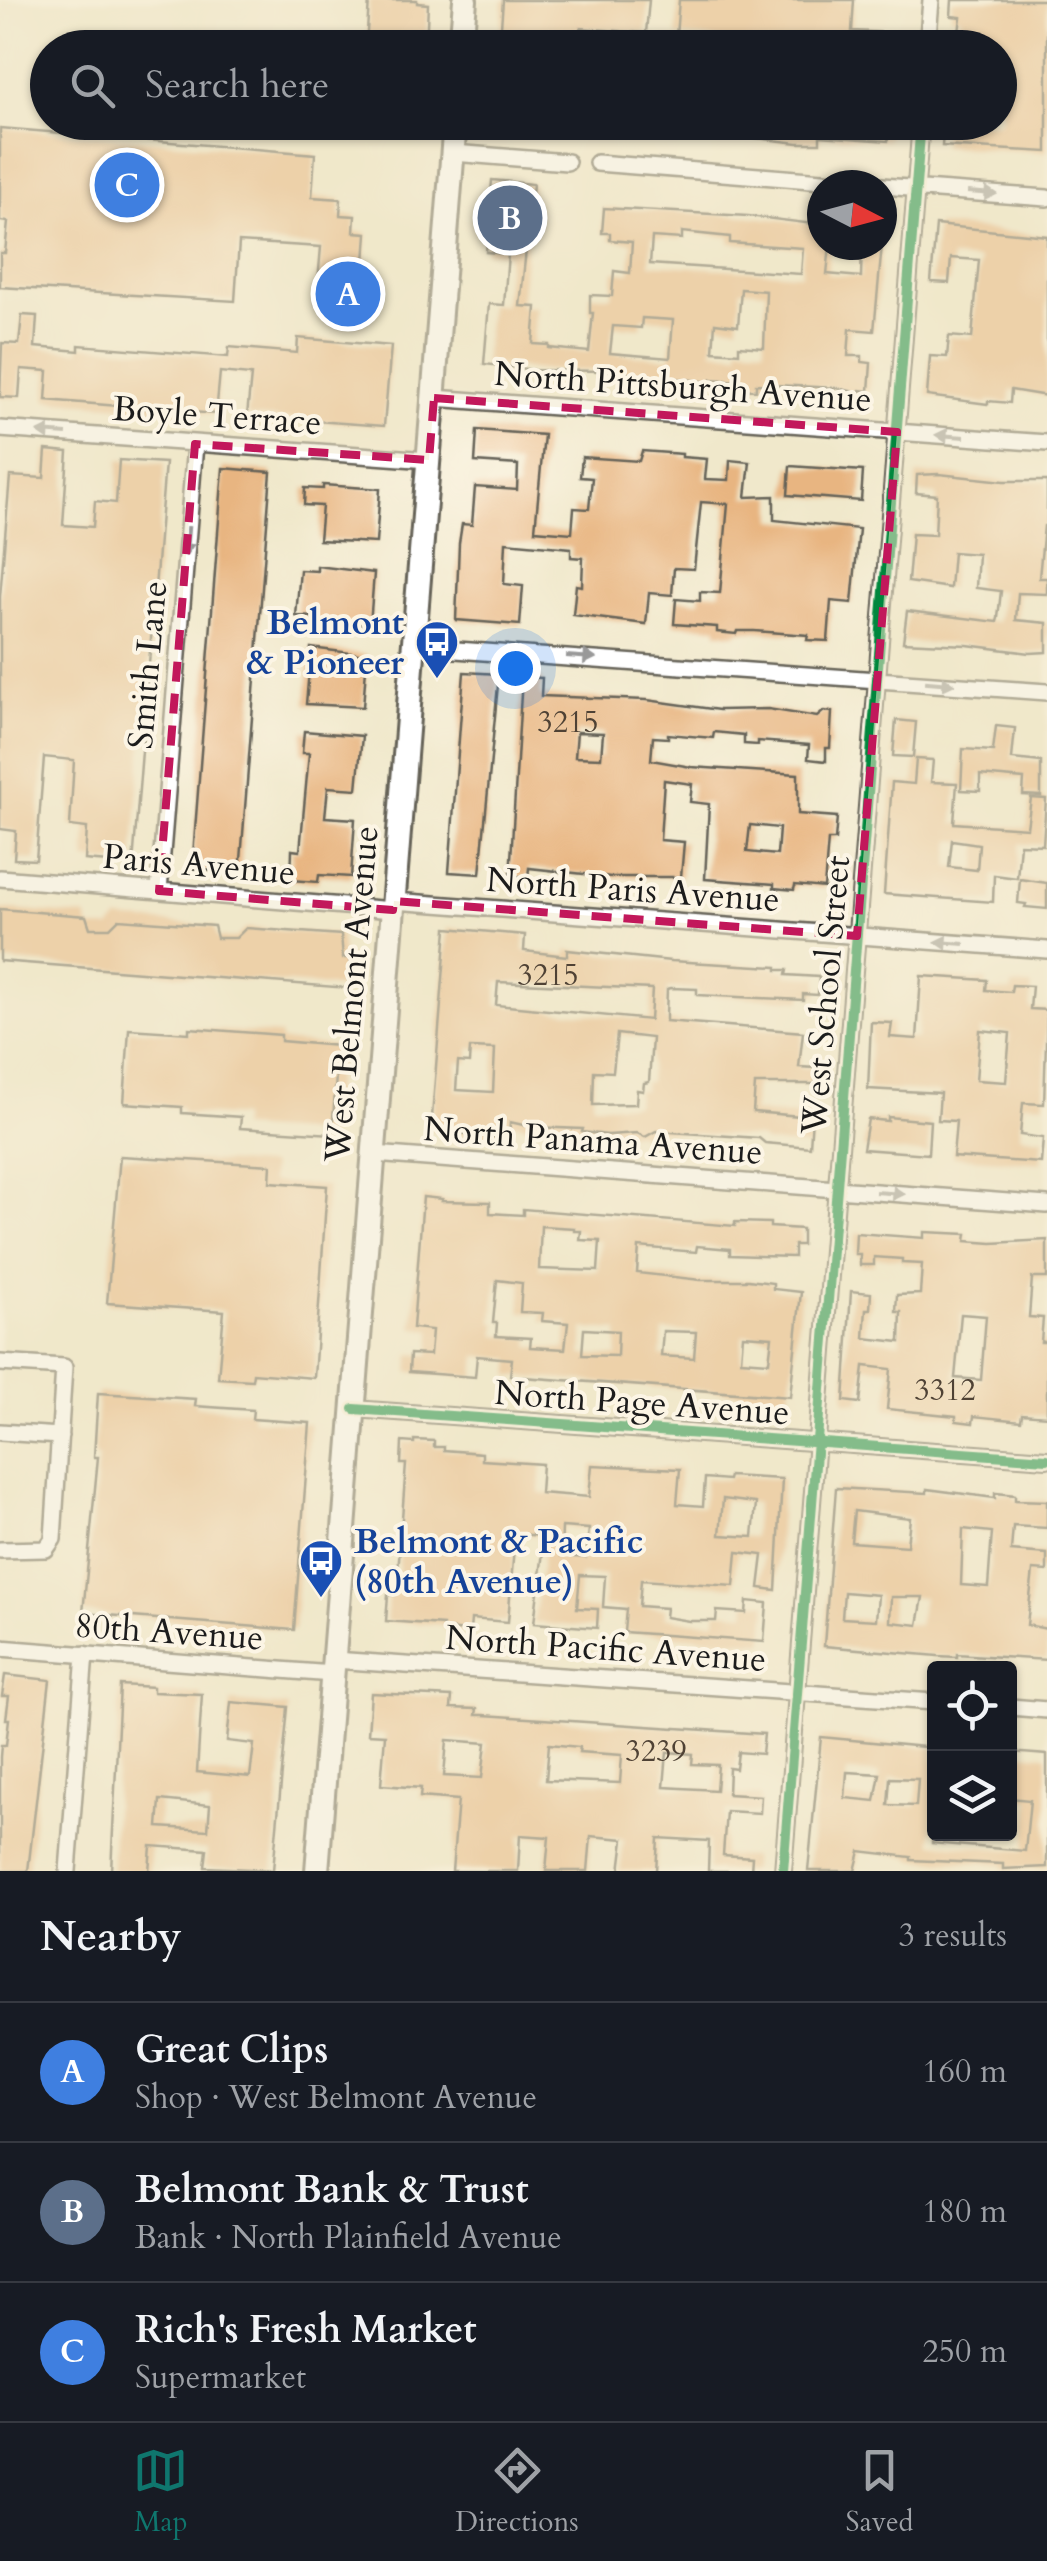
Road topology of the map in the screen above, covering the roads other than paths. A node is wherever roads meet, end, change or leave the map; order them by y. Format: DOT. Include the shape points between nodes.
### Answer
graph roads {
  1 [pos="465,0"];
  2 [pos="931,0"];
  3 [pos="462,30"];
  4 [pos="928,30"];
  5 [pos="454,140"];
  6 [pos="920,140"];
  7 [pos="453,153"];
  8 [pos="566,162"];
  9 [pos="596,163"];
  10 [pos="807,180"];
  11 [pos="897,187"];
  12 [pos="916,188"];
  13 [pos="1047,198"];
  14 [pos="434,398"];
  15 [pos="0,428"];
  16 [pos="897,432"];
  17 [pos="195,444"];
  18 [pos="1047,444"];
  19 [pos="429,460"];
  20 [pos="414,647"];
  21 [pos="877,678"];
  22 [pos="1047,692"];
  23 [pos="0,878"];
  24 [pos="159,891"];
  25 [pos="393,905"];
  26 [pos="857,936"];
  27 [pos="1047,950"];
  28 [pos="374,1154"];
  29 [pos="837,1189"];
  30 [pos="1047,1205"];
  31 [pos="0,1362"];
  32 [pos="354,1409"];
  33 [pos="0,1432"];
  34 [pos="60,1436"];
  35 [pos="817,1442"];
  36 [pos="1047,1459"];
  37 [pos="0,1550"];
  38 [pos="0,1648"];
  39 [pos="85,1654"];
  40 [pos="333,1667"];
  41 [pos="797,1692"];
  42 [pos="927,1701"];
  43 [pos="1017,1708"];
  44 [pos="1047,1710"];
  45 [pos="68,1871"];
  46 [pos="317,1871"];
  47 [pos="783,1871"];
  1 -- 3 [label="main road"];
  2 -- 4 [label="street"];
  5 -- 7 [label="main road, West Belmont Avenue"];
  6 -- 12 [label="street, West School Street"];
  7 -- 8 [label="street"];
  7 -- 14 [label="main road, West Belmont Avenue"];
  9 -- 10 [label="street"];
  11 -- 12 [label="street"];
  12 -- 13 [label="street, one-way"];
  12 -- 16 [label="street, West School Street"];
  14 -- 16 [label="street, North Pittsburgh Avenue"];
  14 -- 19 [label="main road, West Belmont Avenue"];
  17 -- 15 [label="street, Boyle Terrace, one-way"];
  18 -- 16 [label="street, North Pittsburgh Avenue, one-way"];
  16 -- 21 [label="street, West School Street"];
  17 -- 19 [label="street, Boyle Terrace"];
  17 -- 24 [label="street, Smith Lane, one-way"];
  19 -- 20 [label="main road, West Belmont Avenue"];
  20 -- 21 [label="street, one-way"];
  20 -- 25 [label="main road, West Belmont Avenue"];
  21 -- 22 [label="street, one-way"];
  21 -- 26 [label="street, West School Street"];
  23 -- 24 [label="street, Paris Avenue"];
  24 -- 25 [label="street, Paris Avenue"];
  25 -- 26 [label="street, North Paris Avenue"];
  25 -- 28 [label="main road, West Belmont Avenue"];
  27 -- 26 [label="street, North Paris Avenue, one-way"];
  26 -- 29 [label="street, West School Street"];
  28 -- 29 [label="street, North Panama Avenue"];
  28 -- 32 [label="main road, West Belmont Avenue"];
  29 -- 30 [label="street, North Panama Avenue, one-way"];
  29 -- 35 [label="street, West School Street"];
  31 -- 34 [label="street" via="64,1368"];
  32 -- 35 [label="street, North Page Avenue"];
  32 -- 40 [label="main road, West Belmont Avenue"];
  33 -- 34 [label="street"];
  34 -- 37 [label="street" via="54,1539 46,1549"];
  35 -- 36 [label="street, North Page Avenue"];
  35 -- 41 [label="street, West School Street"];
  38 -- 39 [label="street, 80th Avenue"];
  39 -- 40 [label="street, 80th Avenue"];
  39 -- 45 [label="street"];
  40 -- 41 [label="street, North Pacific Avenue"];
  40 -- 46 [label="main road, West Belmont Avenue"];
  41 -- 42 [label="street, North Pacific Avenue"];
  41 -- 47 [label="street, West School Street"];
  43 -- 44 [label="street"];
}
